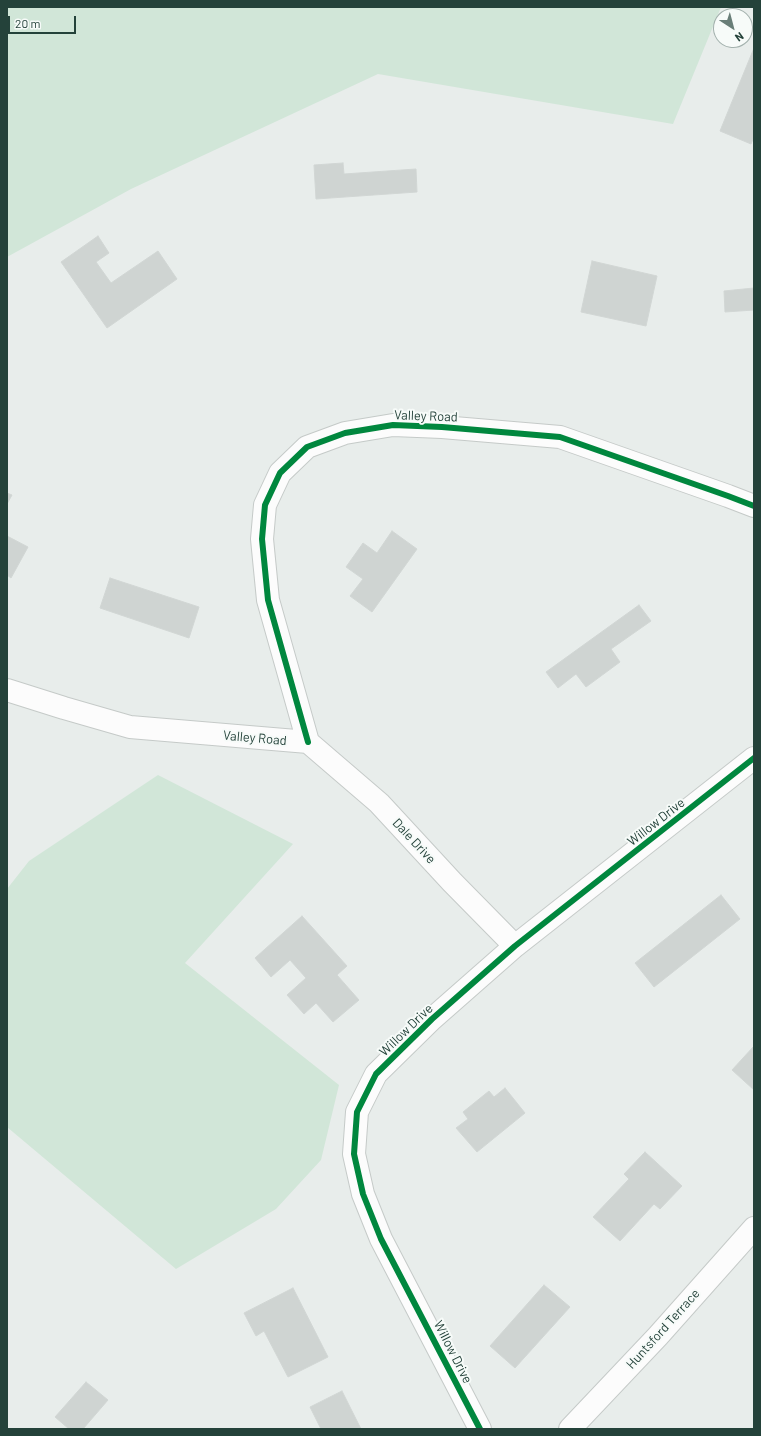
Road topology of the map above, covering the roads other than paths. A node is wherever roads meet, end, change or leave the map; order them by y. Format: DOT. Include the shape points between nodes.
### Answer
graph roads {
  1 [pos="754,506"];
  2 [pos="7,690"];
  3 [pos="308,742"];
  4 [pos="754,758"];
  5 [pos="515,946"];
  6 [pos="754,1228"];
  7 [pos="480,1429"];
  8 [pos="570,1429"];
  1 -- 3 [label="street, Valley Road" via="560,437 394,425 345,433 308,447 280,473 265,505 262,539 268,600"];
  2 -- 3 [label="street, Valley Road" via="130,727"];
  3 -- 5 [label="street, Dale Drive" via="379,803"];
  4 -- 5 [label="street, Willow Drive"];
  5 -- 7 [label="street, Willow Drive" via="432,1019 376,1074 357,1112 354,1154 362,1194 381,1239"];
  6 -- 8 [label="street, Huntsford Terrace" via="658,1336"];
}
